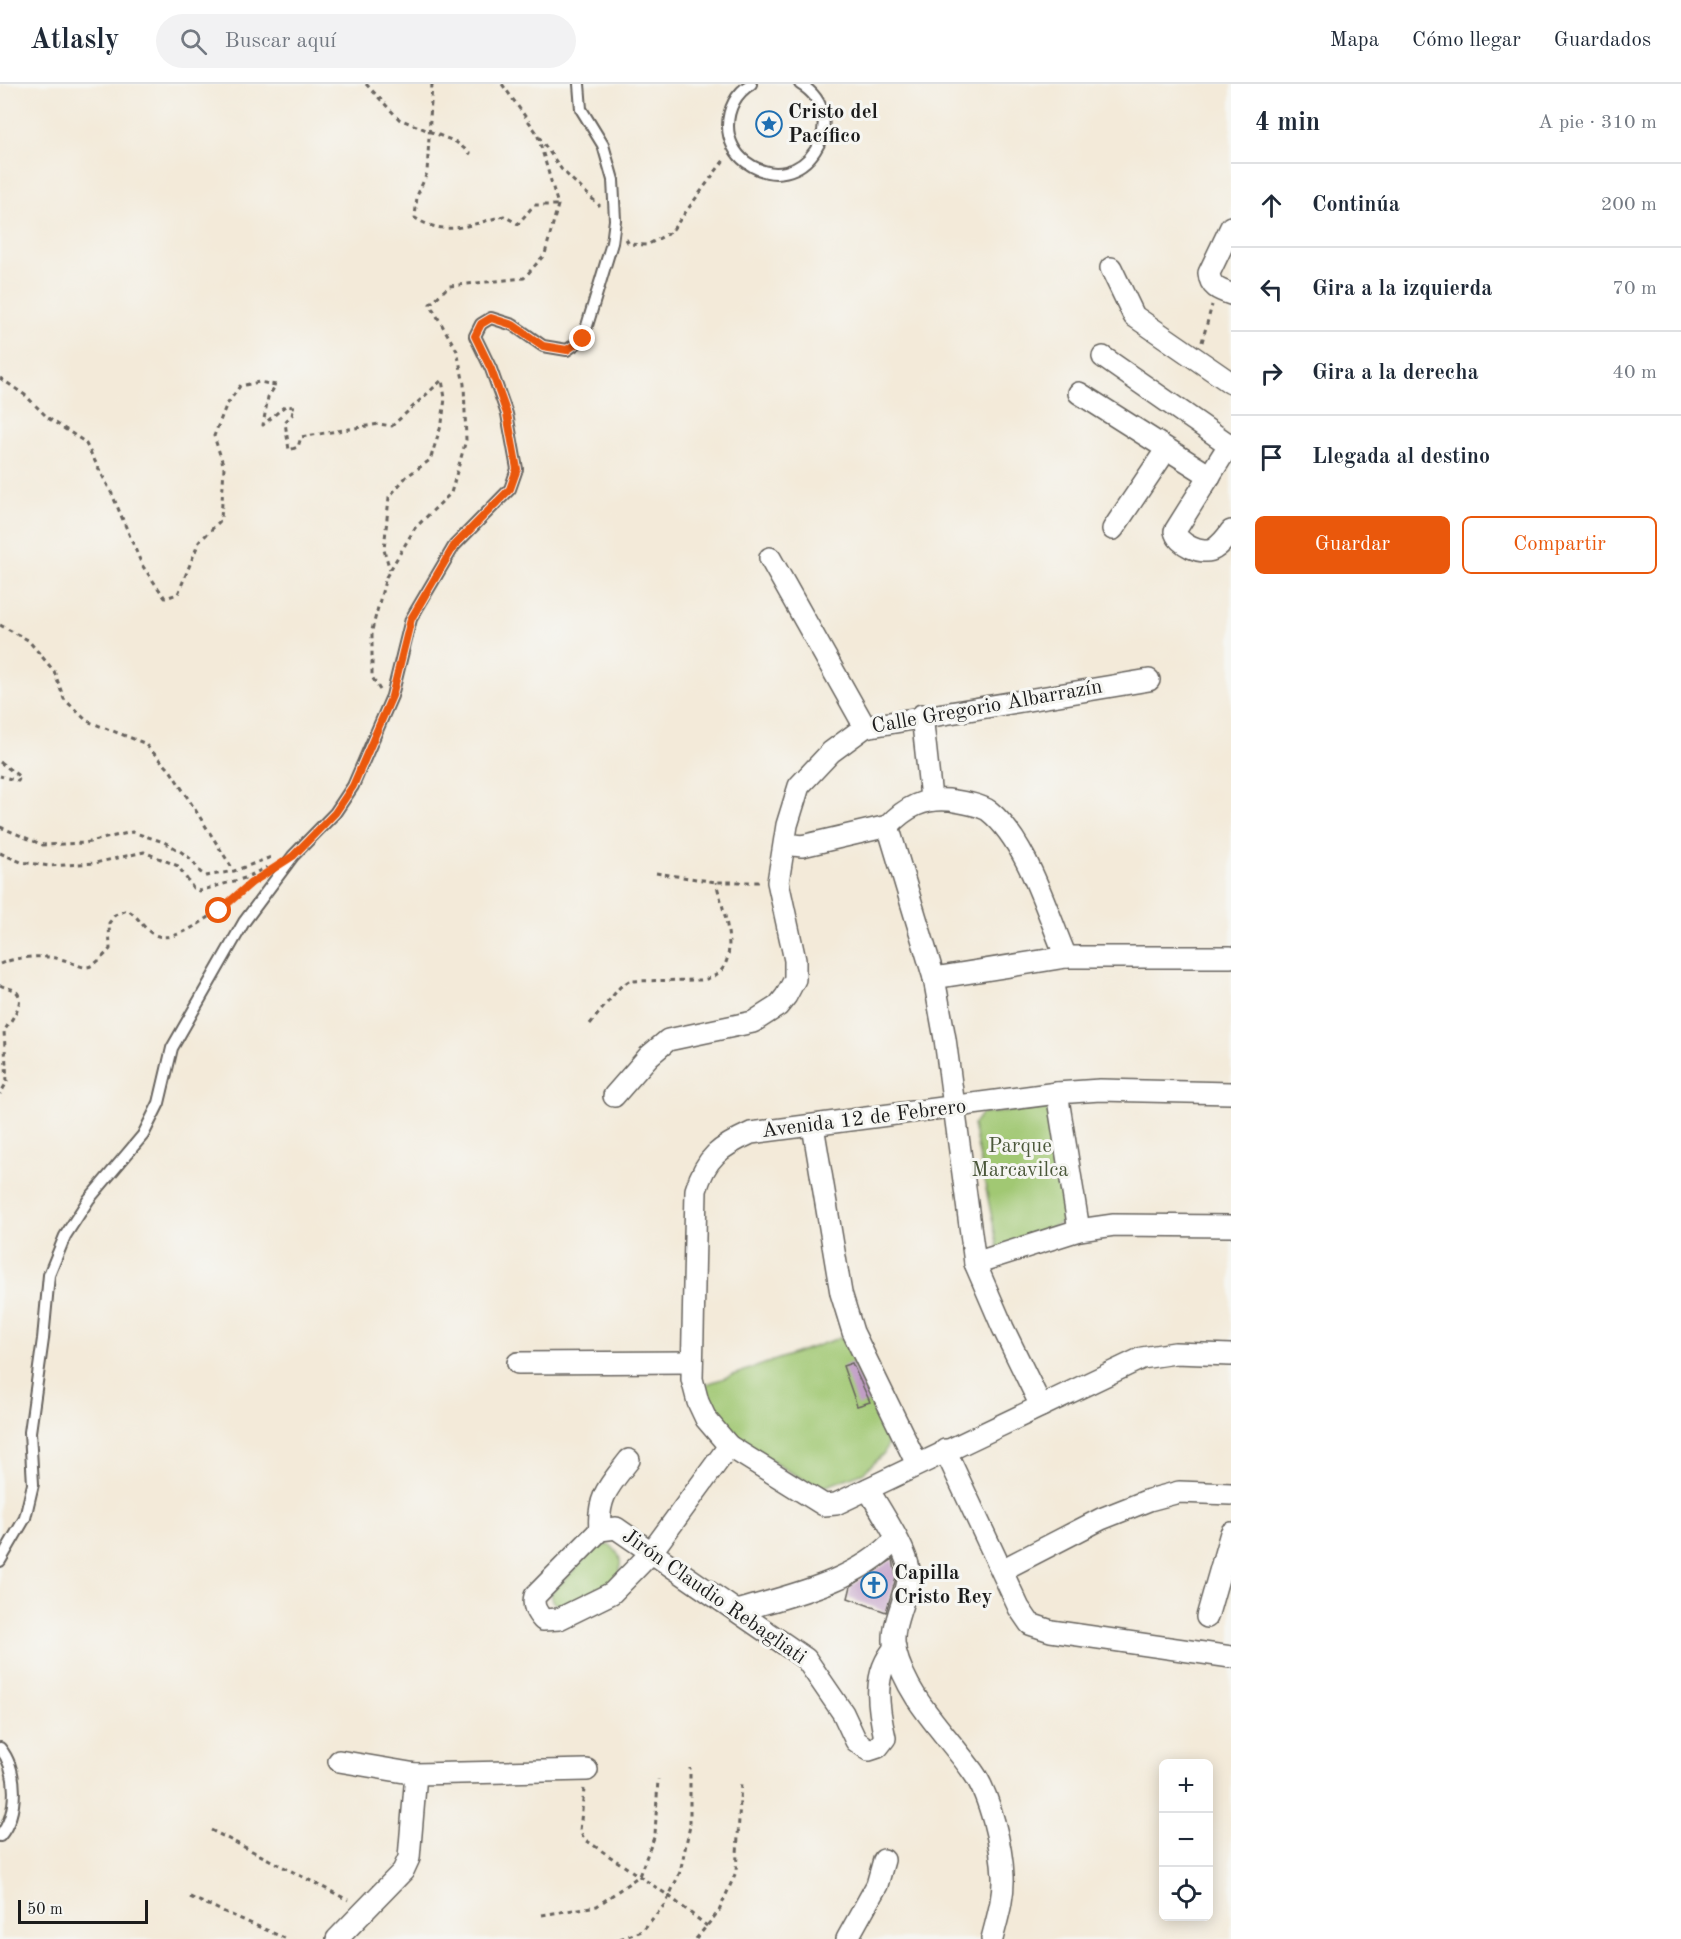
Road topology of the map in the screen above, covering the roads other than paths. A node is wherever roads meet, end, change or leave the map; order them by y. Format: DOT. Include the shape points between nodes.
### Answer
graph roads {
  1 [pos="579,84"];
  2 [pos="751,84"];
  3 [pos="805,85"];
  4 [pos="1231,227"];
  5 [pos="1111,268"];
  6 [pos="1223,291"];
  7 [pos="1104,357"];
  8 [pos="1231,383"];
  9 [pos="1079,393"];
  10 [pos="1230,445"];
  11 [pos="1166,450"];
  12 [pos="1210,476"];
  13 [pos="1113,529"];
  14 [pos="1231,531"];
  15 [pos="770,558"];
  16 [pos="1149,680"];
  17 [pos="922,715"];
  18 [pos="865,727"];
  19 [pos="931,798"];
  20 [pos="888,825"];
  21 [pos="785,844"];
  22 [pos="1066,957"];
  23 [pos="1231,957"];
  24 [pos="934,978"];
  25 [pos="1057,1093"];
  26 [pos="1231,1093"];
  27 [pos="614,1096"];
  28 [pos="953,1108"];
  29 [pos="813,1126"];
  30 [pos="1231,1226"];
  31 [pos="1079,1230"];
  32 [pos="975,1263"];
  33 [pos="1231,1355"];
  34 [pos="692,1362"];
  35 [pos="518,1363"];
  36 [pos="1041,1406"];
  37 [pos="729,1446"];
  38 [pos="945,1450"];
  39 [pos="629,1460"];
  40 [pos="917,1464"];
  41 [pos="868,1489"];
  42 [pos="1231,1494"];
  43 [pos="600,1530"];
  44 [pos="1231,1533"];
  45 [pos="896,1539"];
  46 [pos="650,1554"];
  47 [pos="0,1561"];
  48 [pos="1002,1570"];
  49 [pos="737,1611"];
  50 [pos="1207,1617"];
  51 [pos="895,1648"];
  52 [pos="1231,1658"];
  53 [pos="0,1748"];
  54 [pos="339,1761"];
  55 [pos="587,1770"];
  56 [pos="416,1774"];
  57 [pos="0,1836"];
  58 [pos="884,1860"];
  59 [pos="337,1939"];
  60 [pos="847,1939"];
  61 [pos="992,1939"];
  1 -- 47 [label="lane" via="581,110 603,145 613,180 615,220 612,243 583,339 567,350 543,346 513,325 491,318 481,324 475,336 507,414 517,469 510,489 454,546 411,619 388,704 353,786 335,813 293,856 244,922 172,1048 159,1103 143,1135 89,1199 61,1246 49,1275 30,1432 33,1484 25,1518"];
  2 -- 3 [label="lane" via="734,100 728,132 743,160 770,173 799,167 820,145 823,115"];
  4 -- 6 [label="street" via="1209,273 1209,281"];
  5 -- 8 [label="street" via="1134,316"];
  7 -- 10 [label="street"];
  9 -- 11 [label="street"];
  10 -- 12 [label="street"];
  11 -- 12 [label="street"];
  11 -- 13 [label="street"];
  12 -- 14 [label="street" via="1175,531 1176,538 1207,551"];
  15 -- 18 [label="street"];
  16 -- 17 [label="street, Calle Gregorio Albarrazín"];
  17 -- 18 [label="street, Calle Gregorio Albarrazín"];
  17 -- 19 [label="street"];
  18 -- 21 [label="street, Calle Gregorio Albarrazín" via="831,752 799,786"];
  19 -- 20 [label="street"];
  19 -- 22 [label="street" via="988,810 1010,834 1023,855"];
  20 -- 21 [label="street" via="802,846"];
  20 -- 24 [label="street"];
  21 -- 27 [label="street, Calle Gregorio Albarrazín" via="778,882 795,960 795,979 786,996 753,1022 668,1040"];
  22 -- 23 [label="street"];
  22 -- 24 [label="street"];
  24 -- 28 [label="street"];
  25 -- 26 [label="street, Avenida 12 de Febrero"];
  25 -- 28 [label="street, Avenida 12 de Febrero"];
  25 -- 31 [label="street"];
  28 -- 29 [label="street, Avenida 12 de Febrero"];
  28 -- 32 [label="street"];
  29 -- 34 [label="street, Avenida 12 de Febrero" via="751,1133 723,1146 701,1173 696,1190"];
  29 -- 40 [label="street" via="841,1293 852,1332"];
  30 -- 31 [label="street" via="1113,1225"];
  31 -- 32 [label="street"];
  32 -- 36 [label="street"];
  33 -- 36 [label="street, Avenida 12 de Febrero" via="1175,1353 1142,1358"];
  34 -- 35 [label="street"];
  34 -- 37 [label="street, Avenida 12 de Febrero" via="698,1402 706,1419"];
  36 -- 38 [label="street, Avenida 12 de Febrero"];
  37 -- 41 [label="street, Avenida 12 de Febrero" via="824,1505 836,1504"];
  37 -- 46 [label="street"];
  38 -- 40 [label="street, Avenida 12 de Febrero"];
  38 -- 48 [label="street"];
  39 -- 43 [label="street" via="600,1502"];
  40 -- 41 [label="street, Avenida 12 de Febrero"];
  41 -- 45 [label="street"];
  42 -- 48 [label="street" via="1179,1492 1149,1500 1101,1519"];
  43 -- 46 [label="street, Jirón Claudio Rebagliati" via="616,1528"];
  43 -- 46 [label="street" via="535,1596 533,1602 543,1620 559,1619 598,1602"];
  44 -- 50 [label="street"];
  45 -- 49 [label="street" via="874,1560 850,1574"];
  45 -- 51 [label="street" via="909,1570"];
  46 -- 49 [label="street, Jirón Claudio Rebagliati"];
  48 -- 52 [label="street" via="1018,1608 1030,1624 1051,1631"];
  49 -- 51 [label="street, Jirón Claudio Rebagliati" via="806,1659 843,1713 859,1746 873,1750 885,1738 878,1704 879,1679"];
  51 -- 61 [label="street" via="923,1709 975,1774 985,1797 1003,1876"];
  53 -- 57 [label="lane" via="13,1774 14,1795"];
  54 -- 56 [label="street"];
  55 -- 56 [label="street"];
  56 -- 59 [label="street" via="409,1858 403,1871"];
  58 -- 60 [label="street" via="877,1885"];
}
